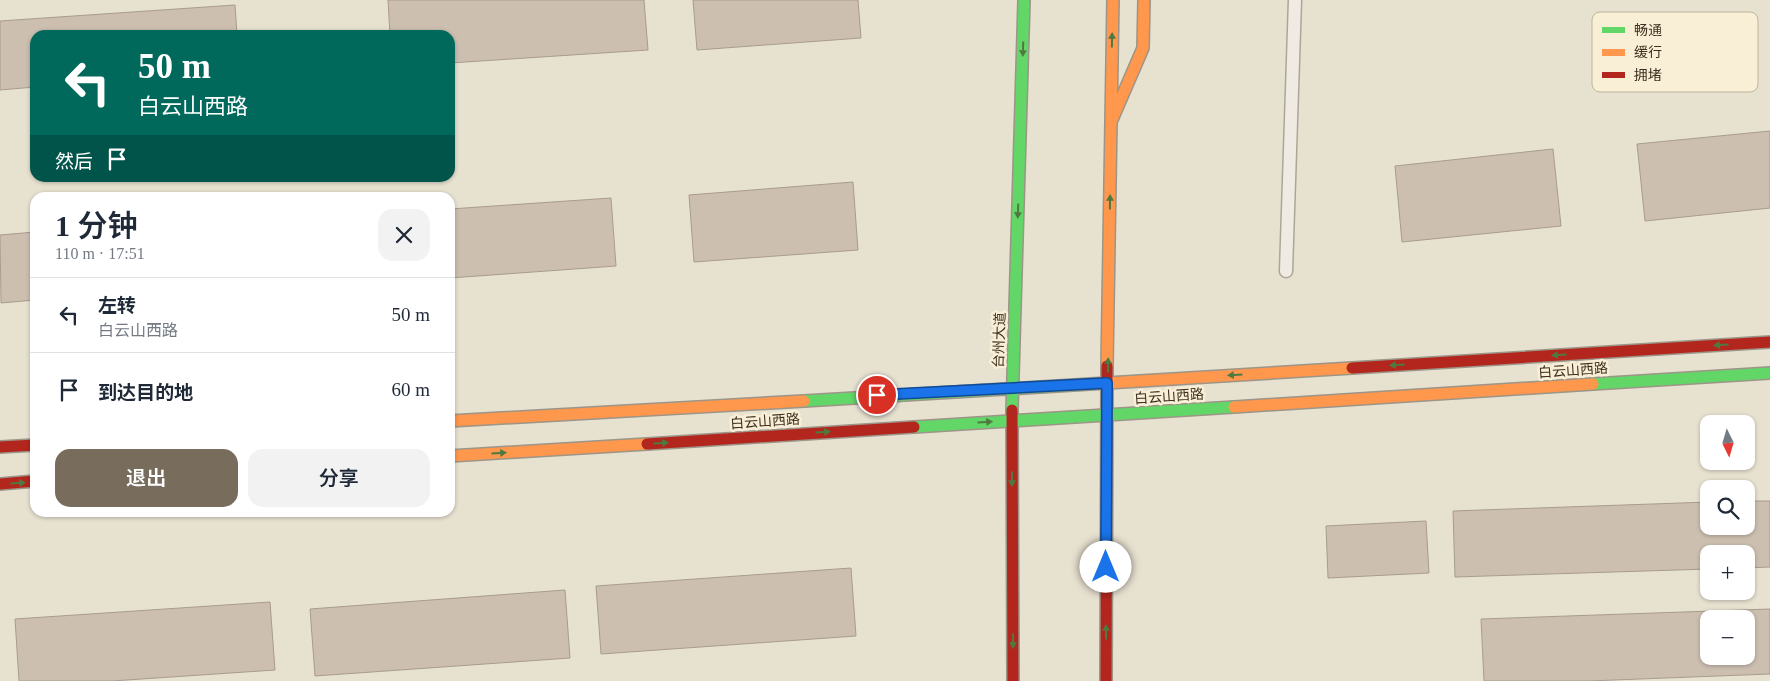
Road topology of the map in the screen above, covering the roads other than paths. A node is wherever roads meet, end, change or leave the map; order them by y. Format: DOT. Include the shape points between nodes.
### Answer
graph roads {
  1 [pos="1024,0"];
  2 [pos="1113,0"];
  3 [pos="1144,0"];
  4 [pos="1295,0"];
  5 [pos="1111,122"];
  6 [pos="1286,271"];
  7 [pos="1770,342"];
  8 [pos="1770,373"];
  9 [pos="1107,383"];
  10 [pos="1013,387"];
  11 [pos="1106,415"];
  12 [pos="455,420"];
  13 [pos="1012,421"];
  14 [pos="30,445"];
  15 [pos="0,447"];
  16 [pos="455,456"];
  17 [pos="30,482"];
  18 [pos="0,484"];
  19 [pos="1013,681"];
  20 [pos="1106,681"];
  1 -- 10 [label="main road, 台州大道, one-way"];
  5 -- 2 [label="main road, one-way"];
  3 -- 5 [label="main road" via="1143,48"];
  4 -- 6 [label="lane"];
  9 -- 5 [label="main road, one-way"];
  7 -- 9 [label="main road, 白云山西路, one-way"];
  8 -- 11 [label="main road, 白云山西路"];
  9 -- 10 [label="main road, 白云山西路"];
  9 -- 11 [label="main road"];
  10 -- 12 [label="main road, 白云山西路"];
  10 -- 13 [label="main road, 台州大道"];
  11 -- 13 [label="main road, 白云山西路"];
  20 -- 11 [label="main road, one-way"];
  16 -- 13 [label="main road, 白云山西路, one-way"];
  13 -- 19 [label="main road, 台州大道, one-way"];
  14 -- 15 [label="main road"];
  18 -- 17 [label="main road, one-way"];
}
